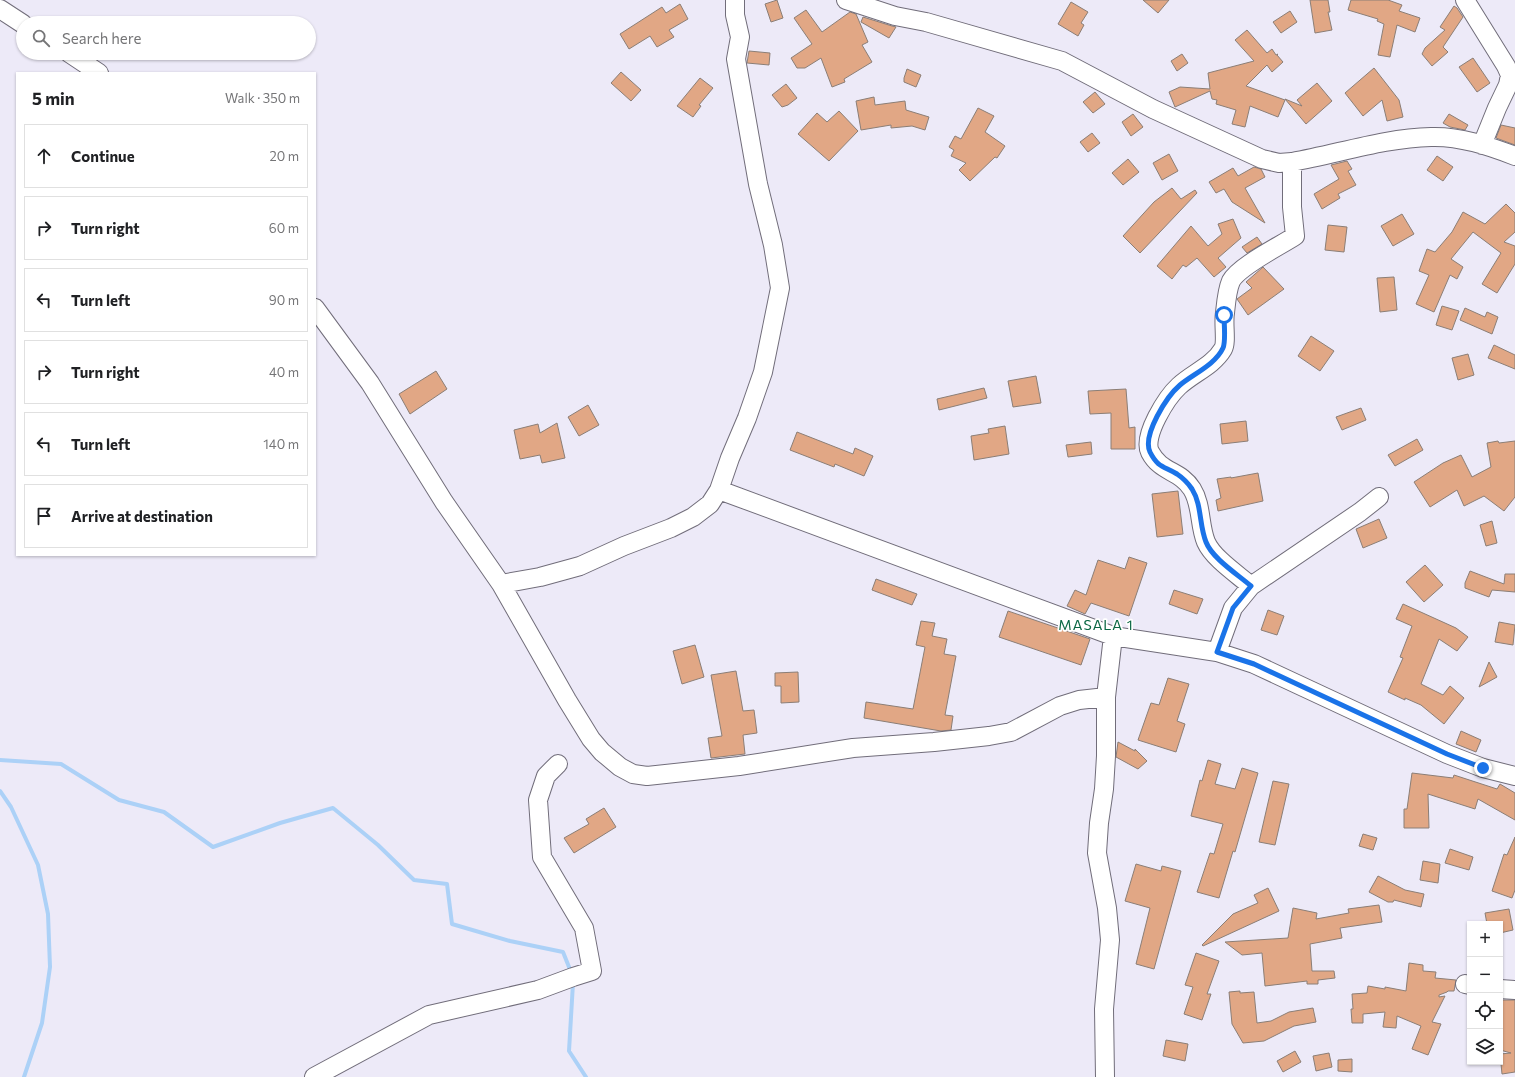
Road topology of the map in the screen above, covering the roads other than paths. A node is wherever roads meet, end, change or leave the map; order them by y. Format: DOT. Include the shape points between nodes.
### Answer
graph roads {
  1 [pos="735,0"];
  2 [pos="849,0"];
  3 [pos="1465,0"];
  4 [pos="0,9"];
  5 [pos="16,19"];
  6 [pos="80,60"];
  7 [pos="98,72"];
  8 [pos="1482,145"];
  9 [pos="1515,156"];
  10 [pos="1292,162"];
  11 [pos="316,309"];
  12 [pos="719,490"];
  13 [pos="1379,497"];
  14 [pos="500,584"];
  15 [pos="1251,586"];
  16 [pos="1113,636"];
  17 [pos="1217,652"];
  18 [pos="1106,697"];
  19 [pos="558,764"];
  20 [pos="1515,776"];
  21 [pos="1503,989"];
  22 [pos="1515,990"];
  23 [pos="316,1076"];
  24 [pos="1105,1077"];
  1 -- 12 [label="street" via="735,15 740,37 737,66 780,288 763,372"];
  2 -- 10 [label="street" via="895,16 926,22 1062,60 1152,109 1246,153 1262,159"];
  3 -- 8 [label="street" via="1510,75"];
  4 -- 5 [label="street"];
  6 -- 7 [label="street"];
  8 -- 9 [label="street"];
  8 -- 10 [label="street" via="1432,137 1400,140"];
  10 -- 15 [label="street" via="1295,236 1258,258 1231,282 1224,315 1224,347 1218,357 1178,386 1152,426 1148,444 1157,463 1186,480 1193,491 1210,550"];
  11 -- 14 [label="street" via="370,383 444,502"];
  12 -- 14 [label="street" via="710,504 693,517 671,528 580,566"];
  12 -- 16 [label="street"];
  13 -- 15 [label="street"];
  14 -- 18 [label="street" via="591,738 602,752 633,774 647,776 739,766 853,748 989,736 1011,732 1060,706 1079,700"];
  15 -- 17 [label="street" via="1233,608"];
  16 -- 17 [label="street"];
  16 -- 18 [label="street"];
  17 -- 20 [label="street" via="1254,664 1447,754 1483,768"];
  18 -- 24 [label="street" via="1106,756 1097,853 1110,940 1104,1009"];
  19 -- 23 [label="street" via="546,776 538,800 542,857 584,928 592,971 538,990 429,1015"];
  21 -- 22 [label="street"];
}
